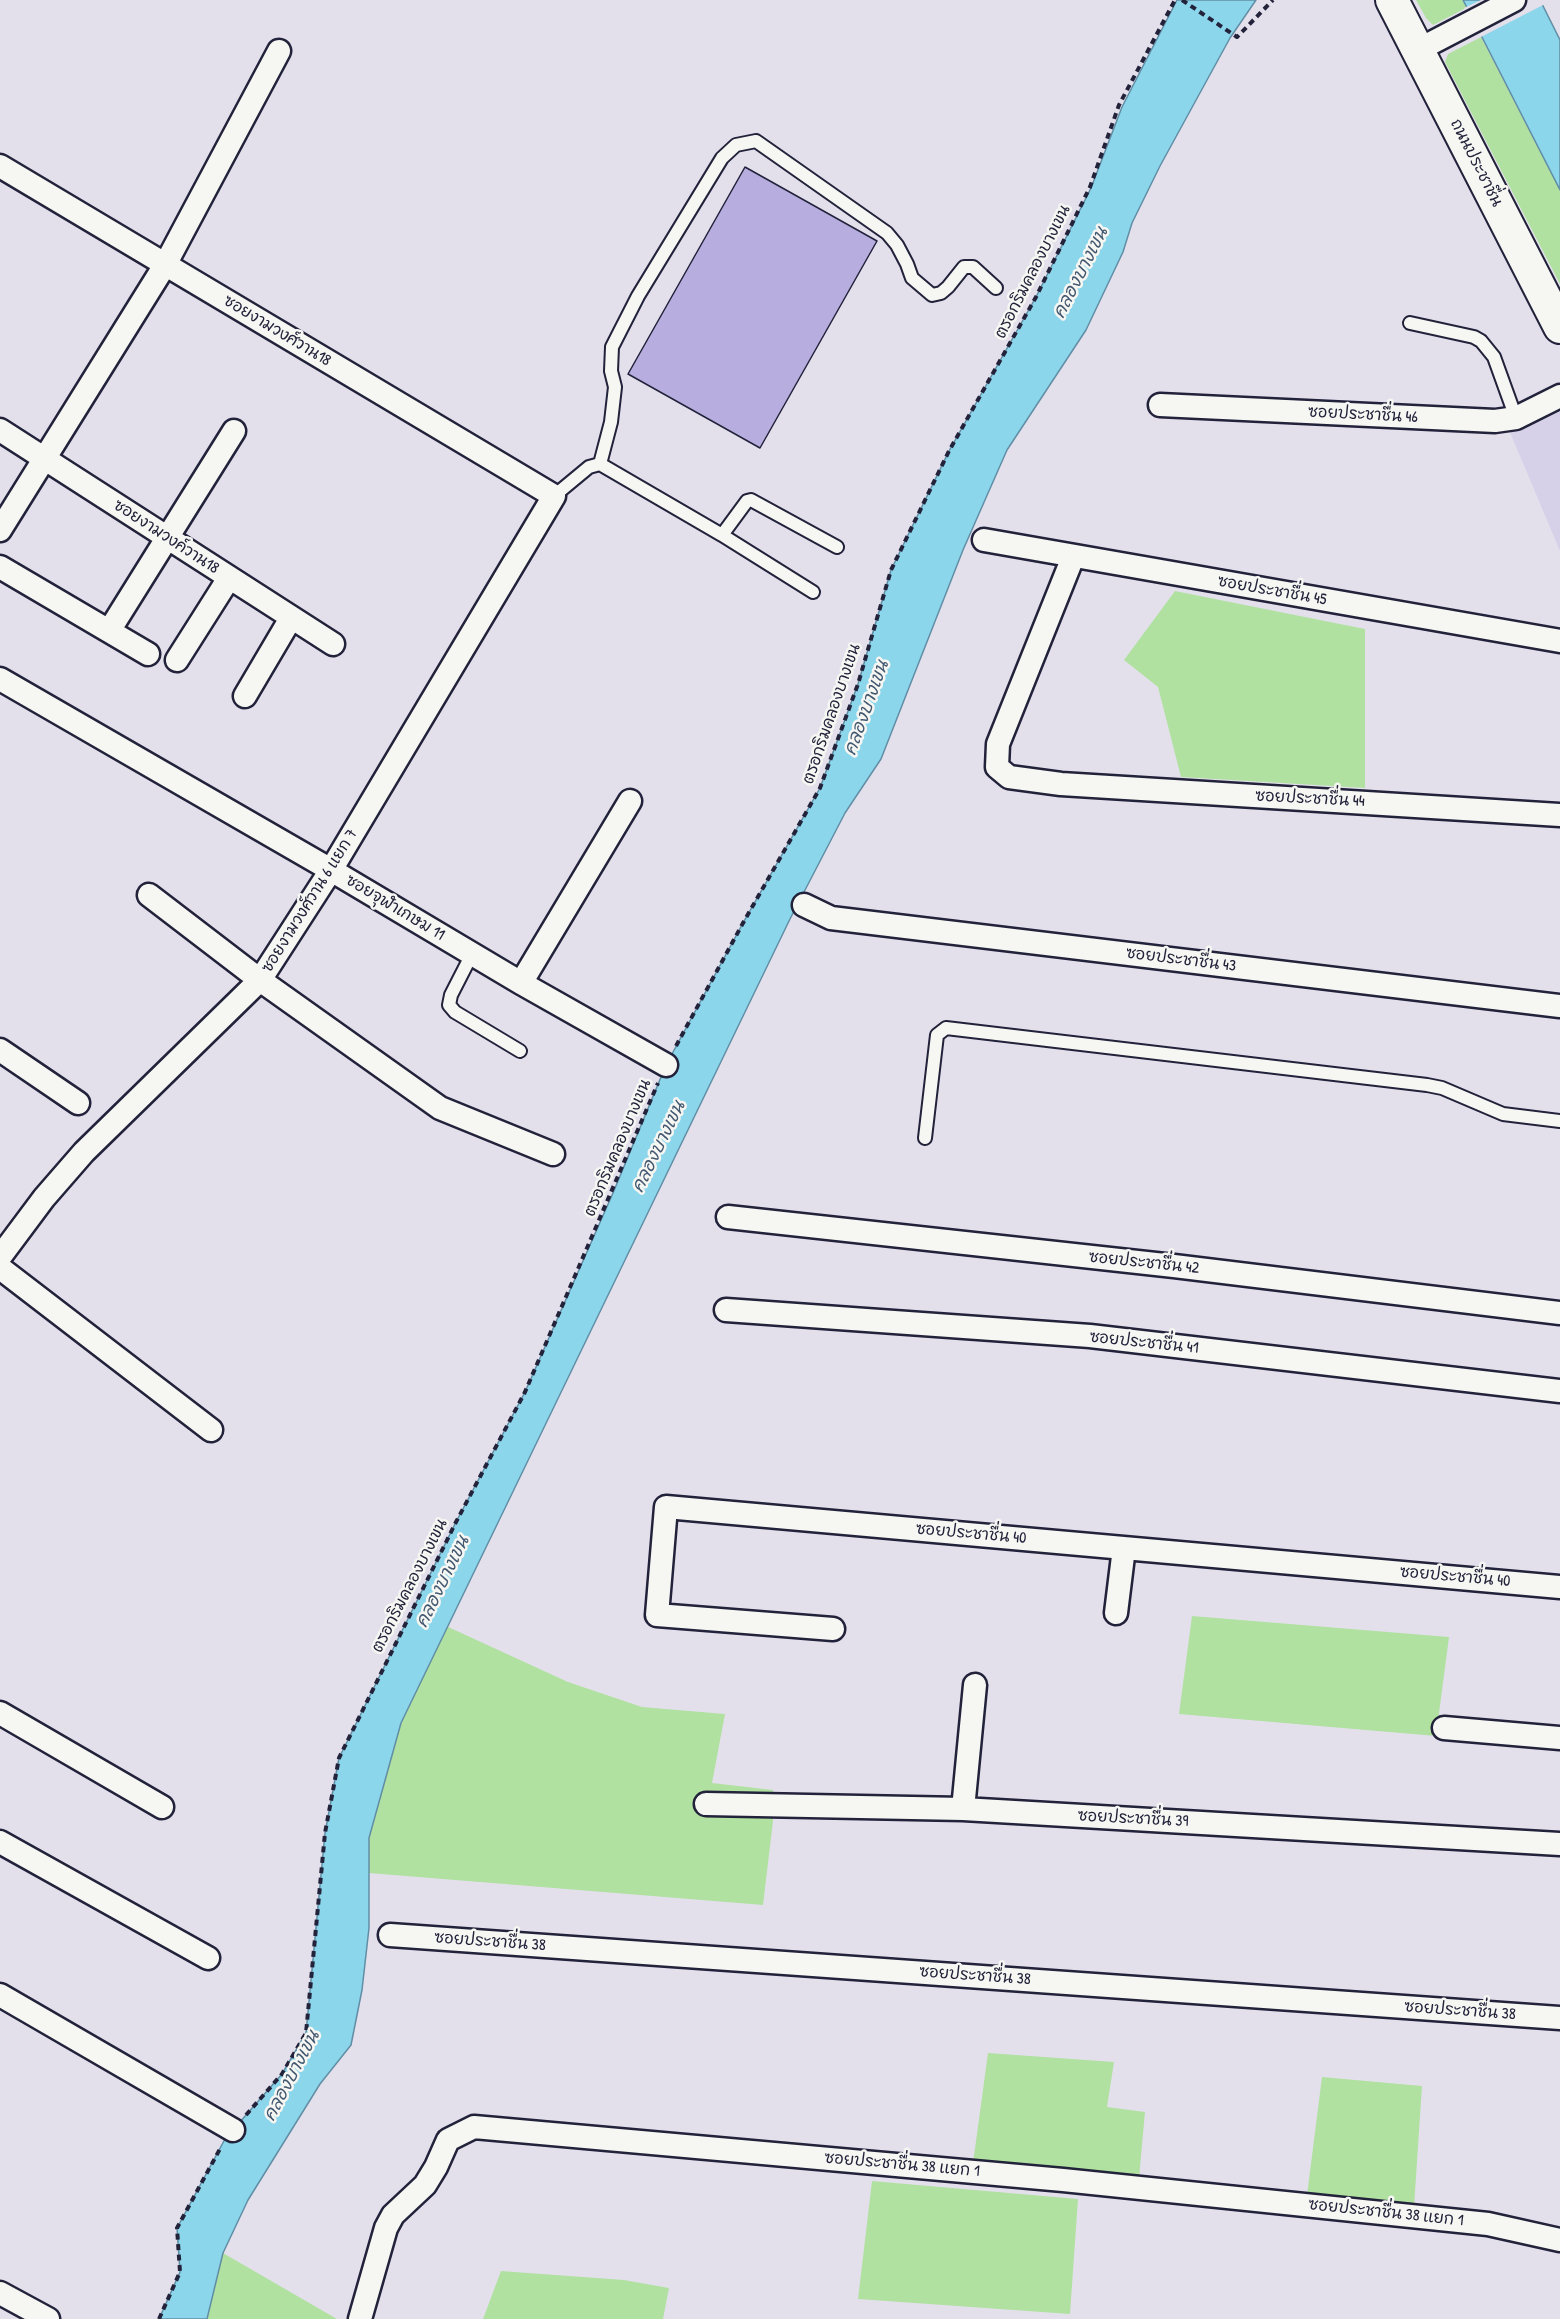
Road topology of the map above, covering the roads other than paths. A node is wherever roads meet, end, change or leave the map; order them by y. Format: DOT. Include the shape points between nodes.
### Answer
graph roads {
  1 [pos="1392,0"];
  2 [pos="1514,0"];
  3 [pos="1418,50"];
  4 [pos="279,51"];
  5 [pos="0,166"];
  6 [pos="165,265"];
  7 [pos="996,288"];
  8 [pos="1410,323"];
  9 [pos="1560,327"];
  10 [pos="1560,396"];
  11 [pos="1160,405"];
  12 [pos="1516,418"];
  13 [pos="0,430"];
  14 [pos="234,431"];
  15 [pos="45,459"];
  16 [pos="600,464"];
  17 [pos="554,496"];
  18 [pos="0,530"];
  19 [pos="722,535"];
  20 [pos="168,538"];
  21 [pos="984,540"];
  22 [pos="837,547"];
  23 [pos="1073,557"];
  24 [pos="0,567"];
  25 [pos="229,578"];
  26 [pos="813,592"];
  27 [pos="291,618"];
  28 [pos="109,631"];
  29 [pos="1560,642"];
  30 [pos="333,644"];
  31 [pos="148,654"];
  32 [pos="177,660"];
  33 [pos="0,679"];
  34 [pos="245,696"];
  35 [pos="630,801"];
  36 [pos="1560,815"];
  37 [pos="331,870"];
  38 [pos="149,895"];
  39 [pos="804,905"];
  40 [pos="472,954"];
  41 [pos="260,980"];
  42 [pos="521,983"];
  43 [pos="1560,1006"];
  44 [pos="0,1050"];
  45 [pos="520,1051"];
  46 [pos="666,1065"];
  47 [pos="78,1103"];
  48 [pos="1560,1121"];
  49 [pos="925,1138"];
  50 [pos="553,1154"];
  51 [pos="728,1217"];
  52 [pos="0,1257"];
  53 [pos="0,1268"];
  54 [pos="726,1310"];
  55 [pos="1560,1313"];
  56 [pos="1560,1391"];
  57 [pos="211,1430"];
  58 [pos="1124,1548"];
  59 [pos="1560,1587"];
  60 [pos="1116,1613"];
  61 [pos="833,1629"];
  62 [pos="975,1685"];
  63 [pos="0,1713"];
  64 [pos="1444,1728"];
  65 [pos="1560,1738"];
  66 [pos="706,1804"];
  67 [pos="162,1807"];
  68 [pos="963,1809"];
  69 [pos="0,1842"];
  70 [pos="1560,1844"];
  71 [pos="390,1935"];
  72 [pos="208,1958"];
  73 [pos="0,1995"];
  74 [pos="1560,2018"];
  75 [pos="233,2130"];
  76 [pos="1560,2240"];
  77 [pos="0,2293"];
  78 [pos="48,2319"];
  79 [pos="360,2319"];
  1 -- 3 [label="main road, ถนนประชาชื่น"];
  2 -- 3 [label="street"];
  3 -- 9 [label="main road, ถนนประชาชื่น"];
  4 -- 6 [label="street"];
  5 -- 6 [label="street, ซอยงามวงศ์วาน18"];
  6 -- 15 [label="street"];
  6 -- 17 [label="street, ซอยงามวงศ์วาน18"];
  7 -- 16 [label="lane" via="973,267 964,267 948,287 932,295 912,278 908,264 887,233 756,141 736,145 722,158 704,187 612,347 615,387"];
  8 -- 12 [label="lane" via="1481,341 1494,357"];
  10 -- 12 [label="street, ซอยประชาชื่น 46"];
  11 -- 12 [label="street, ซอยประชาชื่น 46" via="1495,421"];
  13 -- 15 [label="street, ซอยงามวงค์วาน18"];
  14 -- 20 [label="street"];
  15 -- 18 [label="street"];
  15 -- 20 [label="street, ซอยงามวงค์วาน18"];
  16 -- 17 [label="lane" via="589,467"];
  16 -- 19 [label="lane"];
  17 -- 37 [label="street, ซอยงามวงศ์วาน 6 แยก 7"];
  19 -- 22 [label="lane" via="751,500"];
  19 -- 26 [label="lane"];
  20 -- 25 [label="street, ซอยงามวงค์วาน18"];
  20 -- 28 [label="street"];
  21 -- 23 [label="street, ซอยประชาชื่น 45"];
  23 -- 29 [label="street, ซอยประชาชื่น 45"];
  23 -- 36 [label="street, ซอยประชาชื่น 44" via="998,744 997,768 1009,777 1060,784"];
  24 -- 28 [label="street"];
  25 -- 27 [label="street, ซอยงามวงค์วาน18"];
  25 -- 32 [label="street"];
  27 -- 30 [label="street, ซอยงามวงค์วาน18"];
  27 -- 34 [label="street"];
  28 -- 31 [label="street"];
  33 -- 37 [label="street, ซอยจุฬาเกษม 11"];
  35 -- 42 [label="street"];
  37 -- 40 [label="street, ซอยจุฬาเกษม 11"];
  37 -- 41 [label="street, ซอยงามวงศ์วาน 6 แยก 7"];
  38 -- 41 [label="street"];
  39 -- 43 [label="street, ซอยประชาชื่น 43" via="831,918"];
  40 -- 42 [label="street, ซอยจุฬาเกษม 11"];
  40 -- 45 [label="lane" via="449,1005"];
  41 -- 50 [label="street" via="440,1108"];
  41 -- 52 [label="street, ซอยงามวงศ์วาน 6 แยก 7" via="84,1152"];
  42 -- 46 [label="street, ซอยจุฬาเกษม 11"];
  44 -- 47 [label="street"];
  48 -- 49 [label="lane" via="1503,1114 1427,1084 946,1028 937,1035"];
  51 -- 55 [label="street, ซอยประชาชื่น 42"];
  53 -- 57 [label="street"];
  54 -- 56 [label="street, ซอยประชาชื่น 41" via="1090,1336"];
  58 -- 59 [label="street, ซอยประชาชื่น 40"];
  58 -- 60 [label="street"];
  58 -- 61 [label="street, ซอยประชาชื่น 40" via="666,1507 657,1615"];
  62 -- 68 [label="street"];
  63 -- 67 [label="street"];
  64 -- 65 [label="street"];
  66 -- 68 [label="street, ซอยประชาชื่น 39"];
  68 -- 70 [label="street, ซอยประชาชื่น 39"];
  69 -- 72 [label="street"];
  71 -- 74 [label="street, ซอยประชาชื่น 38"];
  73 -- 75 [label="street"];
  76 -- 79 [label="street, ซอยประชาชื่น 38 แยก 1" via="1488,2224 1063,2180 474,2127 448,2140 424,2185 393,2215"];
  77 -- 78 [label="street"];
}
